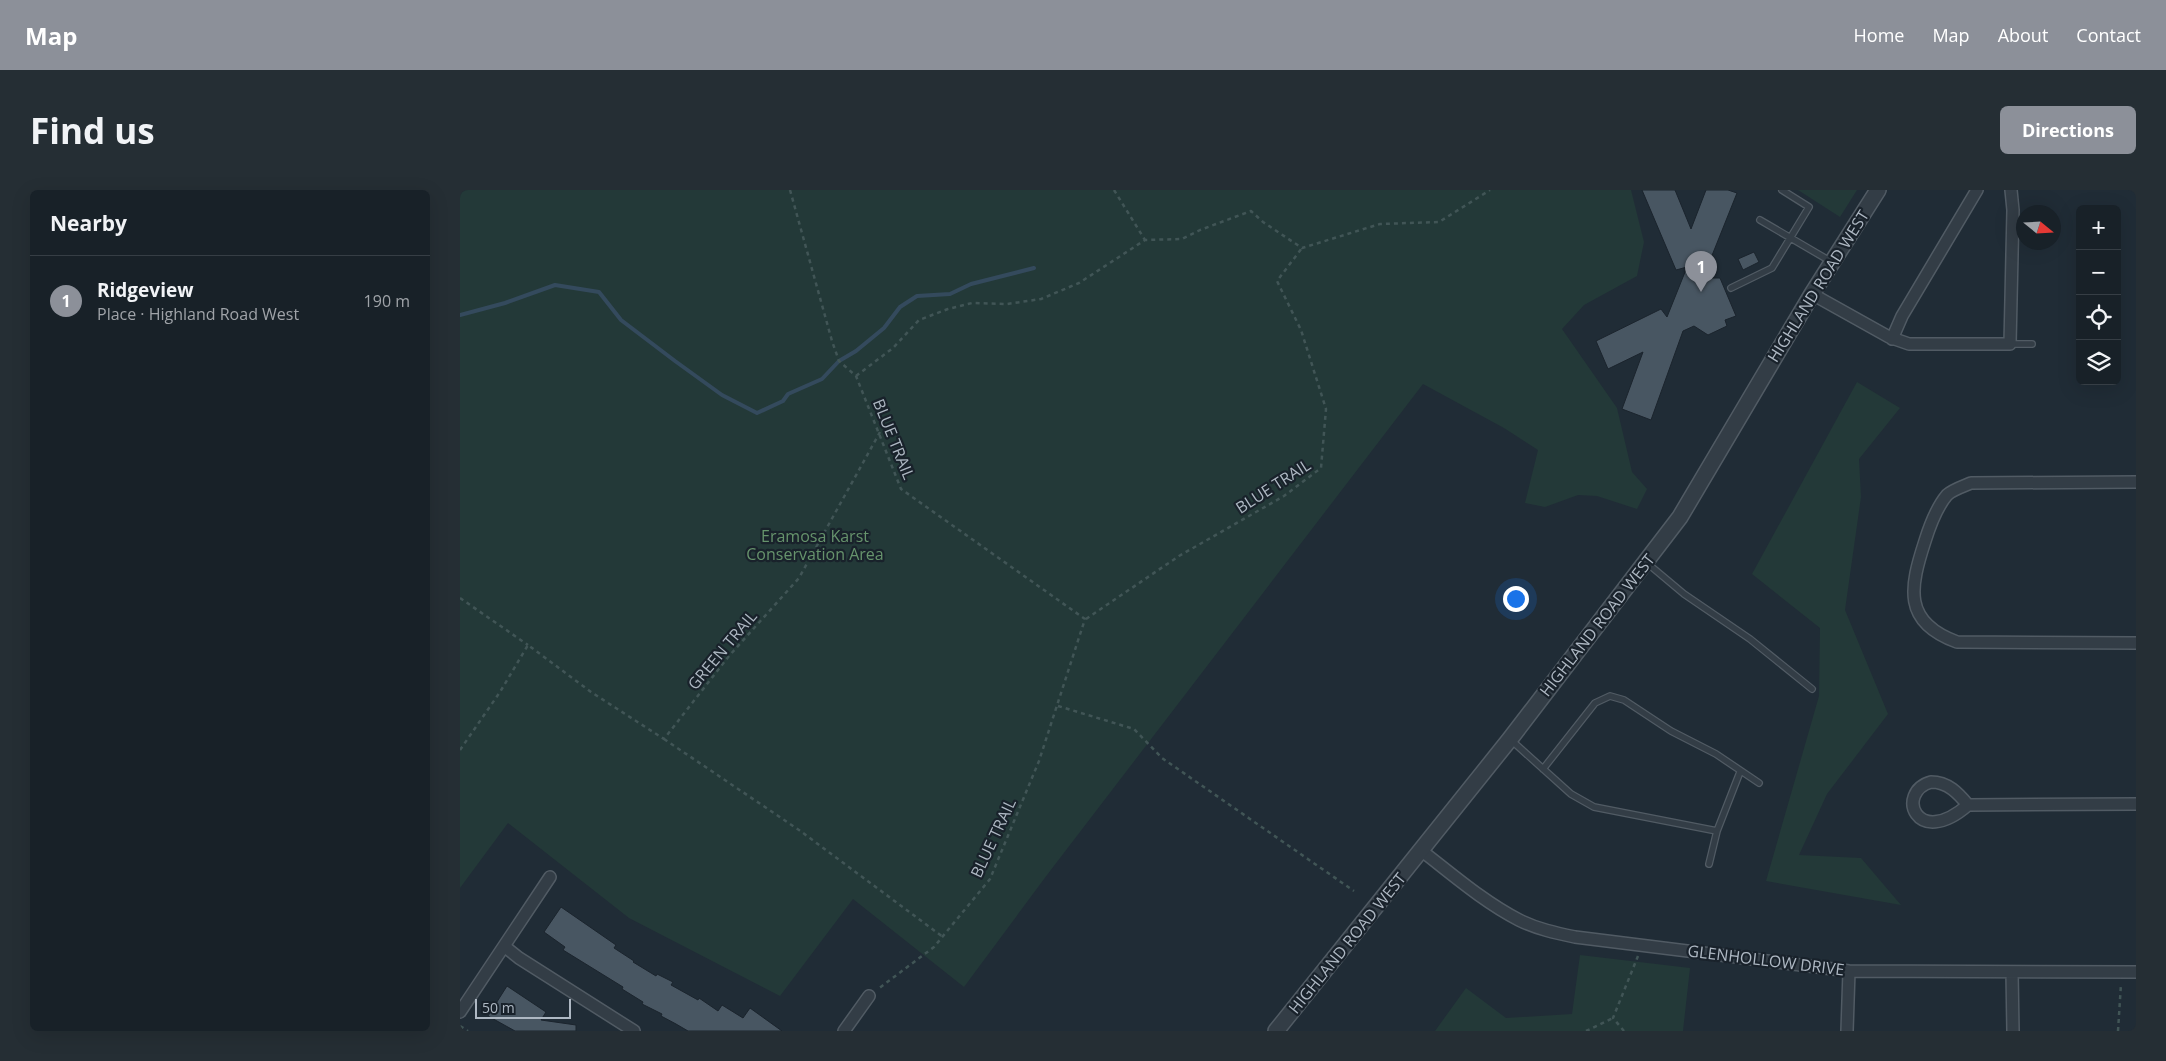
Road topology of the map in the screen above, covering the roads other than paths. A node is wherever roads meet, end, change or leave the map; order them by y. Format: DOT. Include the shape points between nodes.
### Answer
graph roads {
  1 [pos="1782,190"];
  2 [pos="1878,190"];
  3 [pos="1977,190"];
  4 [pos="2011,190"];
  5 [pos="1760,220"];
  6 [pos="1790,238"];
  7 [pos="1832,262"];
  8 [pos="1731,288"];
  9 [pos="1812,294"];
  10 [pos="1892,339"];
  11 [pos="2010,344"];
  12 [pos="2032,344"];
  13 [pos="2136,482"];
  14 [pos="1645,562"];
  15 [pos="2136,643"];
  16 [pos="1812,689"];
  17 [pos="1510,739"];
  18 [pos="1543,769"];
  19 [pos="1740,772"];
  20 [pos="1759,783"];
  21 [pos="2136,804"];
  22 [pos="1968,805"];
  23 [pos="1717,831"];
  24 [pos="1422,851"];
  25 [pos="1709,864"];
  26 [pos="550,877"];
  27 [pos="504,946"];
  28 [pos="1849,971"];
  29 [pos="2012,972"];
  30 [pos="2136,972"];
  31 [pos="869,996"];
  32 [pos="460,1012"];
  33 [pos="634,1031"];
  34 [pos="844,1031"];
  35 [pos="1276,1031"];
  36 [pos="1847,1031"];
  37 [pos="2013,1031"];
  1 -- 6 [label="lane" via="1809,207"];
  2 -- 7 [label="street, HIGHLAND ROAD WEST"];
  3 -- 10 [label="street" via="1902,316"];
  4 -- 11 [label="street"];
  5 -- 6 [label="lane"];
  6 -- 7 [label="lane"];
  6 -- 8 [label="lane" via="1772,268"];
  7 -- 9 [label="street, HIGHLAND ROAD WEST"];
  9 -- 10 [label="street"];
  9 -- 14 [label="street, HIGHLAND ROAD WEST" via="1680,516"];
  10 -- 11 [label="street" via="1909,344"];
  11 -- 12 [label="lane"];
  13 -- 15 [label="street" via="1971,483 1955,490 1948,494 1933,518 1915,573 1913,595 1919,615 1941,636 1957,642"];
  14 -- 16 [label="lane"];
  14 -- 17 [label="street, HIGHLAND ROAD WEST"];
  17 -- 18 [label="lane"];
  17 -- 24 [label="street, HIGHLAND ROAD WEST"];
  18 -- 19 [label="lane" via="1595,703 1610,696 1624,700 1671,731 1716,754"];
  18 -- 23 [label="lane" via="1580,800 1594,807"];
  19 -- 20 [label="lane"];
  19 -- 23 [label="lane"];
  21 -- 22 [label="street"];
  22 -- 22 [label="street" via="1958,793 1938,782 1919,788 1913,800 1916,813 1926,822 1933,823 1955,816"];
  23 -- 25 [label="lane"];
  24 -- 28 [label="street, GLENHOLLOW DRIVE" via="1478,894 1520,920 1540,928 1575,937"];
  24 -- 35 [label="street, HIGHLAND ROAD WEST"];
  26 -- 27 [label="street"];
  27 -- 32 [label="street"];
  27 -- 33 [label="street"];
  28 -- 29 [label="street, GLENHOLLOW DRIVE"];
  28 -- 36 [label="street"];
  29 -- 30 [label="street, GLENHOLLOW DRIVE"];
  29 -- 37 [label="street"];
  31 -- 34 [label="street"];
}
